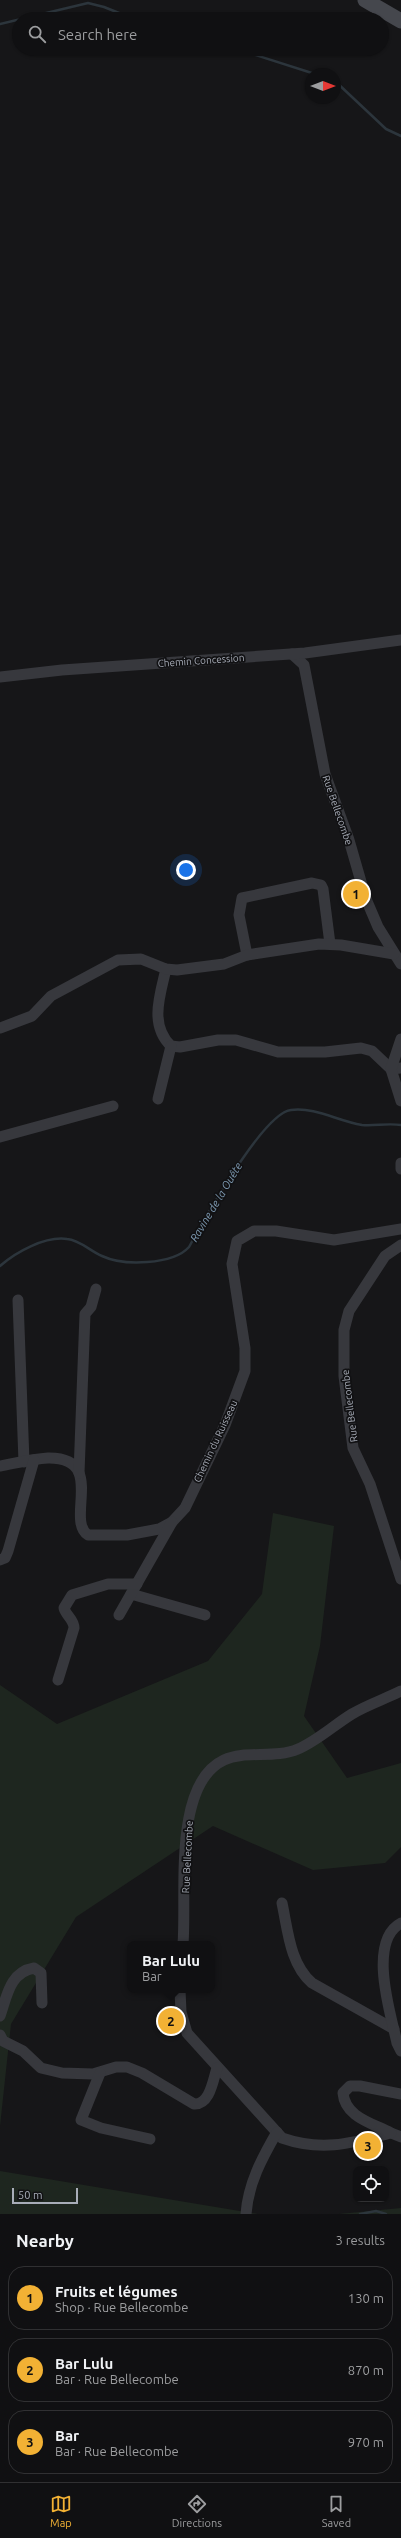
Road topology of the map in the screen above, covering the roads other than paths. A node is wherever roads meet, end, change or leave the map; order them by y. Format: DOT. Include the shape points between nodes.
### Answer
graph roads {
  1 [pos="365,0"];
  2 [pos="387,12"];
  3 [pos="389,13"];
  4 [pos="401,20"];
  5 [pos="401,640"];
  6 [pos="292,654"];
  7 [pos="0,678"];
  8 [pos="330,944"];
  9 [pos="394,954"];
  10 [pos="247,955"];
  11 [pos="401,964"];
  12 [pos="166,969"];
  13 [pos="0,1028"];
  14 [pos="401,1039"];
  15 [pos="171,1046"];
  16 [pos="396,1069"];
  17 [pos="158,1099"];
  18 [pos="401,1102"];
  19 [pos="112,1106"];
  20 [pos="0,1137"];
  21 [pos="401,1163"];
  22 [pos="401,1169"];
  23 [pos="401,1229"];
  24 [pos="401,1245"];
  25 [pos="96,1289"];
  26 [pos="18,1300"];
  27 [pos="29,1461"];
  28 [pos="0,1466"];
  29 [pos="79,1472"];
  30 [pos="172,1522"];
  31 [pos="0,1560"];
  32 [pos="401,1579"];
  33 [pos="134,1589"];
  34 [pos="119,1615"];
  35 [pos="205,1615"];
  36 [pos="58,1680"];
  37 [pos="401,1691"];
  38 [pos="282,1903"];
  39 [pos="401,1923"];
  40 [pos="183,1941"];
  41 [pos="180,1993"];
  42 [pos="42,2003"];
  43 [pos="0,2016"];
  44 [pos="394,2029"];
  45 [pos="0,2035"];
  46 [pos="400,2046"];
  47 [pos="217,2068"];
  48 [pos="100,2073"];
  49 [pos="401,2094"];
  50 [pos="277,2132"];
  51 [pos="396,2135"];
  52 [pos="150,2139"];
  53 [pos="246,2214"];
  1 -- 2 [label="main road"];
  3 -- 4 [label="main road"];
  5 -- 6 [label="street, Chemin Concession"];
  6 -- 7 [label="street, Chemin Concession" via="62,670"];
  6 -- 9 [label="street, Rue Bellecombe" via="304,665 325,774 349,840 366,899"];
  8 -- 9 [label="street"];
  8 -- 10 [label="street"];
  8 -- 10 [label="street" via="324,889 312,883 242,898 239,915"];
  9 -- 11 [label="street, Rue Bellecombe"];
  10 -- 12 [label="street" via="224,964"];
  12 -- 13 [label="street" via="141,960 113,962 86,980 51,996 32,1016"];
  12 -- 15 [label="street" via="158,1007 158,1024 162,1038"];
  14 -- 16 [label="street"];
  15 -- 16 [label="street" via="236,1040 278,1052 325,1052 361,1048 378,1055"];
  15 -- 17 [label="street"];
  16 -- 18 [label="street"];
  19 -- 20 [label="street"];
  21 -- 22 [label="street"];
  23 -- 30 [label="street, Chemin du Ruisseau" via="334,1240 276,1231 254,1231 237,1241 232,1264 245,1348 245,1371 225,1425 185,1508"];
  24 -- 32 [label="street, Rue Bellecombe" via="386,1256 349,1311 344,1330 344,1376 353,1448 370,1484"];
  25 -- 29 [label="street" via="91,1307 85,1314"];
  26 -- 27 [label="street"];
  27 -- 28 [label="street"];
  27 -- 29 [label="street" via="50,1458 64,1461"];
  27 -- 31 [label="street" via="8,1551 5,1558"];
  29 -- 30 [label="street, Chemin du Ruisseau" via="82,1484 81,1524 88,1534 126,1535 158,1529"];
  30 -- 33 [label="street"];
  33 -- 34 [label="street"];
  33 -- 35 [label="street"];
  33 -- 36 [label="street" via="108,1584 72,1595 64,1608 73,1620 74,1628"];
  37 -- 40 [label="street, Rue Bellecombe" via="352,1714 299,1749 278,1755 224,1759 213,1767 198,1786 191,1807 186,1837"];
  38 -- 44 [label="street" via="296,1963 302,1974 312,1983"];
  39 -- 44 [label="street" via="393,1930 384,1946 384,1984"];
  41 -- 47 [label="street" via="181,2012 187,2033"];
  42 -- 43 [label="street" via="41,1974 34,1968 25,1970 12,1981"];
  44 -- 46 [label="street"];
  45 -- 48 [label="street" via="3,2041 23,2051 41,2068 62,2073"];
  47 -- 48 [label="street" via="207,2098 197,2105 131,2069 119,2066"];
  47 -- 50 [label="street"];
  48 -- 52 [label="street" via="81,2120 101,2128"];
  49 -- 51 [label="street" via="360,2086 350,2086 343,2093 344,2103 350,2112"];
  50 -- 51 [label="street" via="282,2138 301,2145 320,2147"];
  50 -- 53 [label="street" via="258,2167 249,2193"];
}
